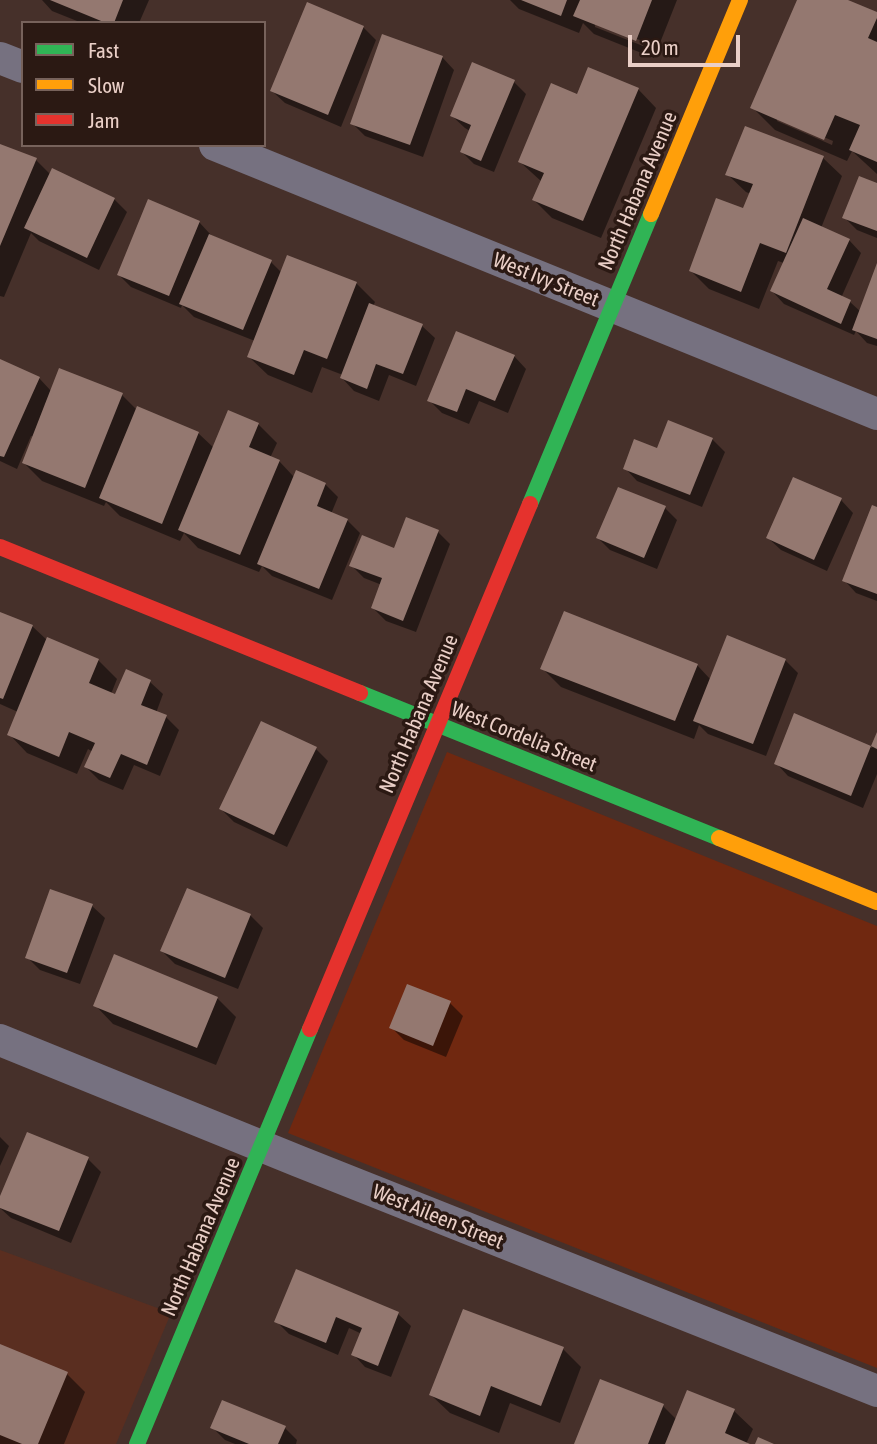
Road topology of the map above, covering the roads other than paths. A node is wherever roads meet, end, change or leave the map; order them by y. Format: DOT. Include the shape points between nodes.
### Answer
graph roads {
  1 [pos="740,0"];
  2 [pos="0,58"];
  3 [pos="21,66"];
  4 [pos="220,147"];
  5 [pos="612,307"];
  6 [pos="877,414"];
  7 [pos="0,547"];
  8 [pos="437,724"];
  9 [pos="877,902"];
  10 [pos="0,1040"];
  11 [pos="262,1146"];
  12 [pos="877,1391"];
  13 [pos="137,1444"];
  1 -- 5 [label="street, North Habana Avenue"];
  2 -- 3 [label="street"];
  4 -- 5 [label="street, West Ivy Street"];
  5 -- 6 [label="street, West Ivy Street"];
  5 -- 8 [label="street, North Habana Avenue"];
  7 -- 8 [label="street, West Cordelia Street"];
  8 -- 9 [label="street, West Cordelia Street"];
  8 -- 11 [label="street, North Habana Avenue"];
  10 -- 11 [label="street, West Aileen Street"];
  11 -- 12 [label="street, West Aileen Street"];
  11 -- 13 [label="street, North Habana Avenue"];
}
